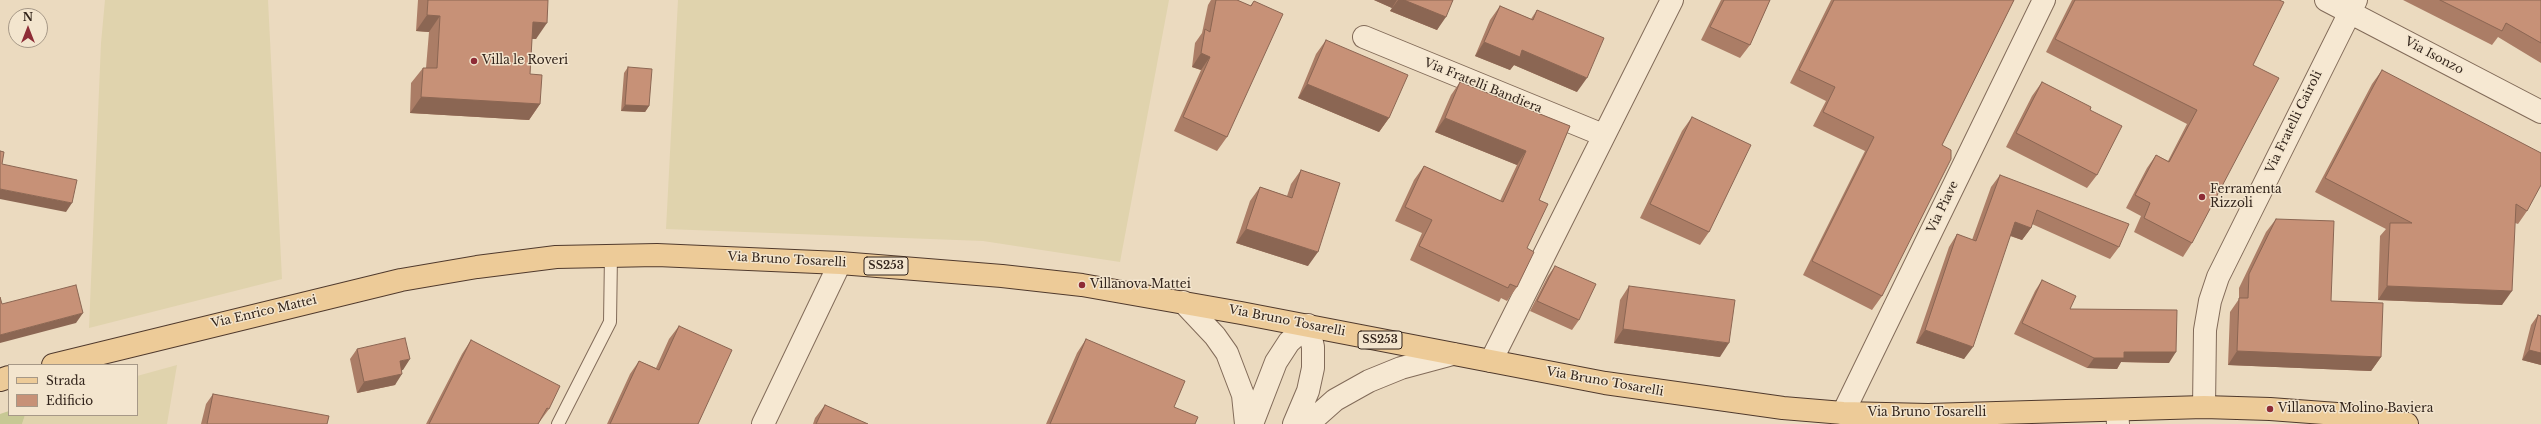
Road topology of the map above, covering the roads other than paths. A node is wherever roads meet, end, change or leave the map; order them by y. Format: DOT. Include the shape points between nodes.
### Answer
graph roads {
  1 [pos="1672,0"];
  2 [pos="2044,0"];
  3 [pos="2326,0"];
  4 [pos="2352,6"];
  5 [pos="1364,37"];
  6 [pos="2541,112"];
  7 [pos="1603,135"];
  8 [pos="611,256"];
  9 [pos="840,263"];
  10 [pos="477,266"];
  11 [pos="1183,302"];
  12 [pos="1308,326"];
  13 [pos="1453,354"];
  14 [pos="1490,361"];
  15 [pos="57,364"];
  16 [pos="2204,408"];
  17 [pos="1843,413"];
  18 [pos="2118,417"];
  19 [pos="558,424"];
  20 [pos="763,424"];
  21 [pos="1246,424"];
  22 [pos="1252,424"];
  23 [pos="1294,424"];
  24 [pos="1308,424"];
  25 [pos="2402,424"];
  1 -- 7 [label="street"];
  2 -- 17 [label="street, Via Piave"];
  3 -- 4 [label="street, Via Isonzo"];
  4 -- 6 [label="street, Via Isonzo"];
  4 -- 16 [label="street, Via Fratelli Cairoli" via="2218,277 2210,301 2205,330"];
  5 -- 7 [label="street, Via Fratelli Bandiera"];
  7 -- 14 [label="street"];
  8 -- 9 [label="main road, Via Bruno Tosarelli / SS253" via="748,258"];
  8 -- 10 [label="main road, Via Bruno Tosarelli / SS253" via="556,257"];
  8 -- 19 [label="lane" via="610,322"];
  9 -- 11 [label="main road, Via Bruno Tosarelli / SS253" via="1082,285"];
  9 -- 20 [label="street"];
  10 -- 15 [label="main road, Via Enrico Mattei" via="346,292"];
  11 -- 12 [label="main road, Via Bruno Tosarelli / SS253"];
  11 -- 21 [label="street" via="1215,336 1227,353 1243,396"];
  12 -- 13 [label="main road, Via Bruno Tosarelli / SS253"];
  12 -- 22 [label="street" via="1290,342 1276,362"];
  12 -- 23 [label="street" via="1314,347 1313,368 1308,391"];
  13 -- 14 [label="main road, Via Bruno Tosarelli / SS253"];
  13 -- 24 [label="street" via="1401,368 1369,381 1335,400"];
  14 -- 17 [label="main road, Via Bruno Tosarelli / SS253" via="1681,395"];
  16 -- 18 [label="main road, Via Bruno Tosarelli / SS253"];
  16 -- 25 [label="main road, Via Bruno Tosarelli / SS253" via="2337,414"];
  17 -- 18 [label="main road, Via Bruno Tosarelli / SS253"];
}
